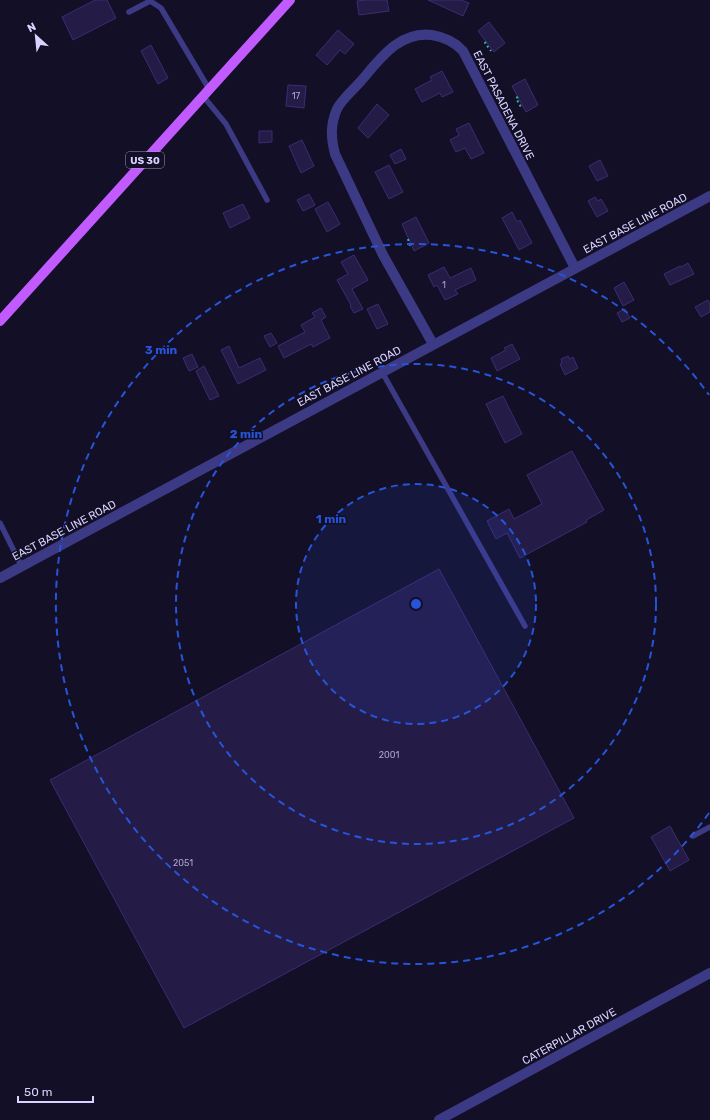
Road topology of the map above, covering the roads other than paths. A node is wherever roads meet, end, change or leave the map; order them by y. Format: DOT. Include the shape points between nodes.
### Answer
graph roads {
  1 [pos="290,0"];
  2 [pos="129,12"];
  3 [pos="206,93"];
  4 [pos="710,196"];
  5 [pos="267,200"];
  6 [pos="575,268"];
  7 [pos="0,321"];
  8 [pos="433,344"];
  9 [pos="382,372"];
  10 [pos="0,523"];
  11 [pos="22,566"];
  12 [pos="0,578"];
  13 [pos="525,626"];
  14 [pos="710,826"];
  15 [pos="693,836"];
  16 [pos="710,973"];
  17 [pos="439,1120"];
  1 -- 3 [label="main road, US 30"];
  2 -- 3 [label="lane" via="150,1 161,8"];
  3 -- 5 [label="lane" via="246,159"];
  3 -- 7 [label="main road, US 30"];
  4 -- 6 [label="street, EAST BASE LINE ROAD"];
  6 -- 8 [label="street, EAST BASE LINE ROAD"];
  6 -- 8 [label="street, EAST PASADENA DRIVE" via="464,51 440,36 423,34 404,39 388,50 338,108 332,126 331,140 335,154 383,255"];
  8 -- 9 [label="street, EAST BASE LINE ROAD"];
  9 -- 11 [label="street, EAST BASE LINE ROAD"];
  9 -- 13 [label="lane"];
  10 -- 11 [label="lane"];
  11 -- 12 [label="street, EAST BASE LINE ROAD"];
  14 -- 15 [label="lane"];
  16 -- 17 [label="street, CATERPILLAR DRIVE"];
}
